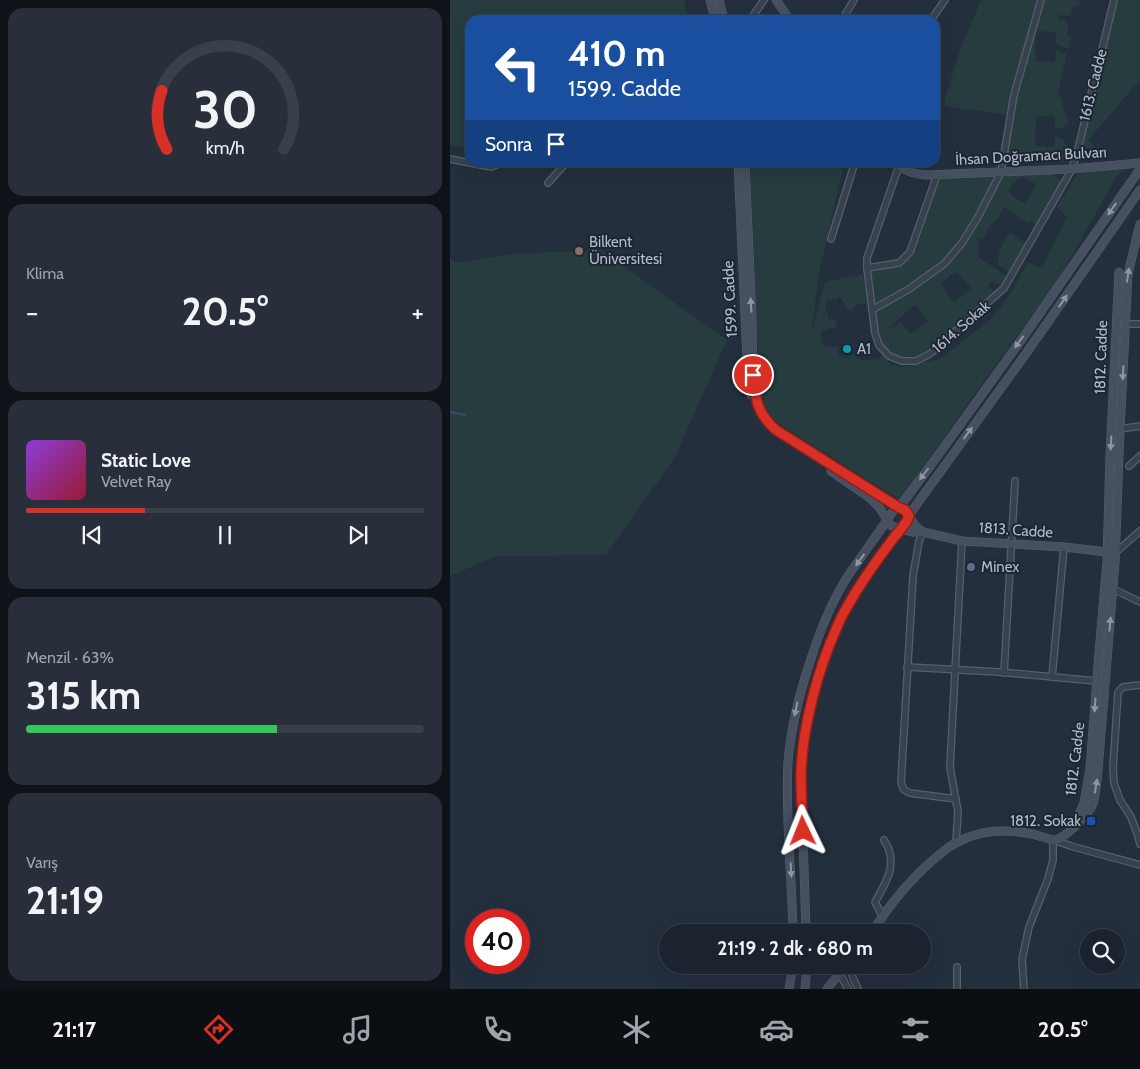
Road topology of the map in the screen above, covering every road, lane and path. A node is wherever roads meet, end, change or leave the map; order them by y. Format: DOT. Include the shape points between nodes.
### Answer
graph roads {
  1 [pos="710,0"];
  2 [pos="719,0"];
  3 [pos="764,0"];
  4 [pos="776,0"];
  5 [pos="854,0"];
  6 [pos="945,0"];
  7 [pos="1042,0"];
  8 [pos="1114,0"];
  9 [pos="714,15"];
  10 [pos="723,15"];
  11 [pos="754,15"];
  12 [pos="786,15"];
  13 [pos="845,15"];
  14 [pos="934,15"];
  15 [pos="450,159"];
  16 [pos="465,162"];
  17 [pos="1140,163"];
  18 [pos="562,167"];
  19 [pos="738,167"];
  20 [pos="745,167"];
  21 [pos="853,167"];
  22 [pos="897,167"];
  23 [pos="902,167"];
  24 [pos="1140,169"];
  25 [pos="1072,170"];
  26 [pos="1001,172"];
  27 [pos="937,175"];
  28 [pos="548,183"];
  29 [pos="1140,190"];
  30 [pos="1140,224"];
  31 [pos="831,240"];
  32 [pos="867,268"];
  33 [pos="1119,272"];
  34 [pos="872,310"];
  35 [pos="1116,324"];
  36 [pos="1126,324"];
  37 [pos="1140,324"];
  38 [pos="1140,426"];
  39 [pos="1120,428"];
  40 [pos="1140,456"];
  41 [pos="1130,466"];
  42 [pos="1015,481"];
  43 [pos="898,507"];
  44 [pos="909,516"];
  45 [pos="888,520"];
  46 [pos="900,529"];
  47 [pos="1140,531"];
  48 [pos="923,532"];
  49 [pos="962,541"];
  50 [pos="1012,544"];
  51 [pos="1064,547"];
  52 [pos="1107,551"];
  53 [pos="1116,553"];
  54 [pos="1113,589"];
  55 [pos="1140,602"];
  56 [pos="907,667"];
  57 [pos="954,671"];
  58 [pos="1004,673"];
  59 [pos="1052,677"];
  60 [pos="1096,681"];
  61 [pos="1140,685"];
  62 [pos="956,799"];
  63 [pos="1074,828"];
  64 [pos="884,840"];
  65 [pos="1053,840"];
  66 [pos="956,842"];
  67 [pos="1140,844"];
  68 [pos="1140,865"];
  69 [pos="883,917"];
  70 [pos="793,924"];
  71 [pos="806,924"];
  72 [pos="878,924"];
  73 [pos="957,967"];
  74 [pos="792,974"];
  75 [pos="806,974"];
  76 [pos="840,974"];
  77 [pos="851,974"];
  78 [pos="789,989"];
  79 [pos="805,989"];
  80 [pos="827,989"];
  81 [pos="848,989"];
  82 [pos="858,989"];
  83 [pos="957,989"];
  84 [pos="1024,989"];
  1 -- 9 [label="street"];
  2 -- 10 [label="street"];
  3 -- 11 [label="street"];
  4 -- 12 [label="street"];
  5 -- 13 [label="street"];
  6 -- 14 [label="street"];
  7 -- 26 [label="street" via="1014,95"];
  8 -- 25 [label="street, 1613. Cadde"];
  15 -- 16 [label="street"];
  17 -- 25 [label="street, İhsan Doğramacı Bulvarı"];
  18 -- 28 [label="street"];
  19 -- 45 [label="street, 1599. Cadde" via="748,381 754,405 762,422 774,433 870,498"];
  43 -- 20 [label="street, 1599. Cadde, one-way" via="776,430 766,421 756,402"];
  21 -- 31 [label="street"];
  22 -- 32 [label="street, 1614. Sokak" via="867,258"];
  23 -- 27 [label="street, İhsan Doğramacı Bulvarı" via="915,174"];
  24 -- 43 [label="street, one-way" via="1024,336"];
  25 -- 26 [label="street, İhsan Doğramacı Bulvarı"];
  25 -- 34 [label="street, 1614. Sokak" via="1004,288 930,354 916,361 902,361 889,356 879,345"];
  26 -- 27 [label="street, İhsan Doğramacı Bulvarı"];
  26 -- 34 [label="street" via="962,243 944,264"];
  27 -- 32 [label="street" via="910,252 899,263"];
  44 -- 29 [label="street, one-way"];
  36 -- 30 [label="street, 1812. Cadde, one-way" via="1128,274"];
  32 -- 34 [label="street, 1614. Sokak"];
  33 -- 35 [label="street, 1812. Cadde"];
  35 -- 36 [label="street"];
  35 -- 52 [label="street, 1812. Cadde, one-way"];
  36 -- 37 [label="street"];
  36 -- 39 [label="street, 1812. Cadde, one-way"];
  38 -- 39 [label="street"];
  39 -- 53 [label="street, 1812. Cadde"];
  40 -- 41 [label="street"];
  42 -- 50 [label="street"];
  43 -- 44 [label="street"];
  43 -- 45 [label="street"];
  44 -- 46 [label="street"];
  44 -- 48 [label="street"];
  45 -- 46 [label="street" via="893,527"];
  45 -- 70 [label="street, one-way" via="846,580 822,624 797,703 788,764"];
  46 -- 48 [label="street, 1813. Cadde"];
  46 -- 71 [label="street" via="867,574 837,626 812,702 801,772"];
  47 -- 53 [label="street"];
  48 -- 49 [label="street, 1813. Cadde"];
  48 -- 56 [label="street" via="913,576"];
  49 -- 50 [label="street, 1813. Cadde"];
  49 -- 57 [label="street"];
  50 -- 51 [label="street, 1813. Cadde"];
  50 -- 58 [label="street"];
  51 -- 52 [label="street, 1813. Cadde"];
  51 -- 59 [label="street"];
  52 -- 53 [label="street, 1813. Cadde"];
  52 -- 60 [label="street, 1812. Cadde"];
  53 -- 54 [label="street, 1812. Cadde"];
  54 -- 55 [label="street"];
  63 -- 54 [label="street, 1812. Cadde, one-way" via="1091,807 1095,789"];
  56 -- 57 [label="street"];
  56 -- 62 [label="street" via="902,786 910,794"];
  57 -- 58 [label="street"];
  57 -- 62 [label="street" via="950,767"];
  58 -- 59 [label="street"];
  59 -- 60 [label="street"];
  60 -- 63 [label="street, 1812. Cadde, one-way" via="1087,788"];
  61 -- 67 [label="street" via="1124,687 1118,692 1113,768 1120,800 1131,817"];
  62 -- 66 [label="street"];
  63 -- 65 [label="street"];
  64 -- 69 [label="street" via="892,866 875,902"];
  65 -- 66 [label="street" via="1017,831 992,831"];
  65 -- 68 [label="street"];
  65 -- 84 [label="street" via="1053,860 1029,927 1022,960"];
  66 -- 69 [label="street" via="919,873"];
  69 -- 72 [label="street"];
  73 -- 83 [label="street"];
  74 -- 78 [label="street"];
  75 -- 79 [label="street"];
  76 -- 80 [label="street"];
  76 -- 81 [label="street"];
  77 -- 82 [label="street"];
}
